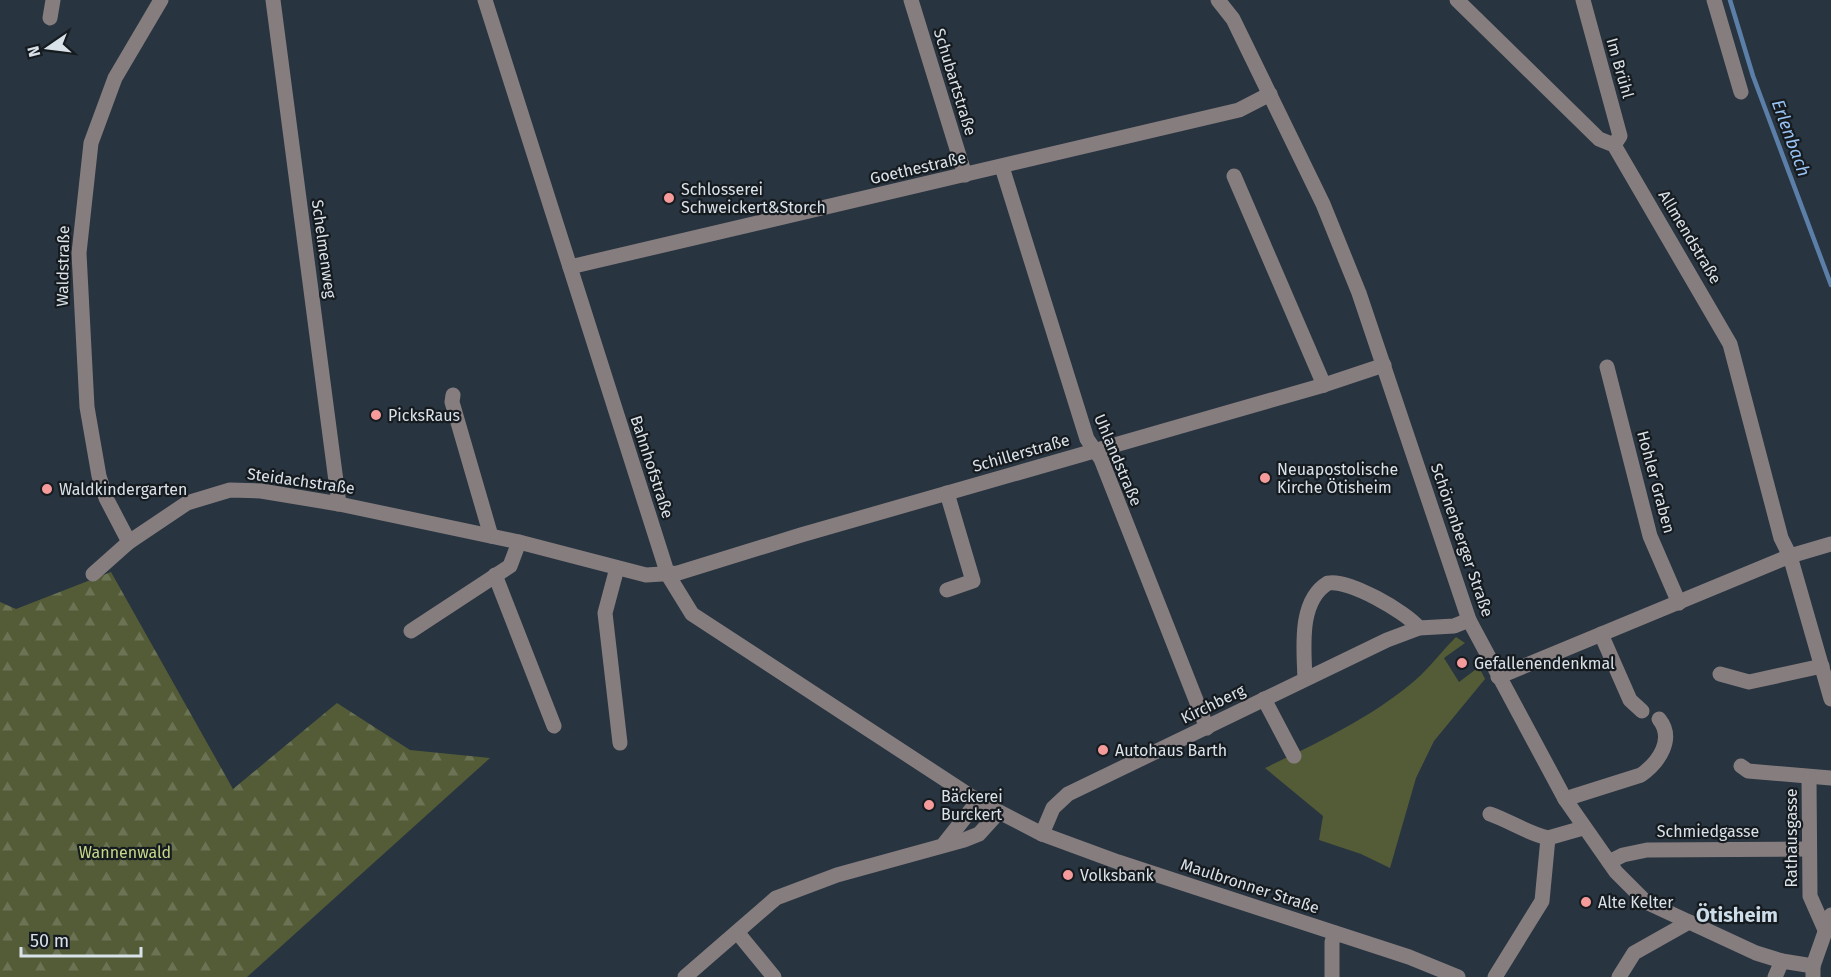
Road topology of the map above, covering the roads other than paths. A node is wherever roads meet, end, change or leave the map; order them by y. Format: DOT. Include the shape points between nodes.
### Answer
graph roads {
  1 [pos="53,0"];
  2 [pos="161,0"];
  3 [pos="273,0"];
  4 [pos="485,0"];
  5 [pos="911,0"];
  6 [pos="1218,0"];
  7 [pos="1457,0"];
  8 [pos="1582,0"];
  9 [pos="1714,0"];
  10 [pos="50,18"];
  11 [pos="1741,92"];
  12 [pos="1270,94"];
  13 [pos="1614,145"];
  14 [pos="1002,167"];
  15 [pos="965,175"];
  16 [pos="1234,176"];
  17 [pos="570,267"];
  18 [pos="1384,365"];
  19 [pos="1607,367"];
  20 [pos="1324,385"];
  21 [pos="453,395"];
  22 [pos="1095,451"];
  23 [pos="947,493"];
  24 [pos="339,504"];
  25 [pos="491,536"];
  26 [pos="129,542"];
  27 [pos="519,542"];
  28 [pos="1831,544"];
  29 [pos="1790,556"];
  30 [pos="617,568"];
  31 [pos="93,574"];
  32 [pos="668,574"];
  33 [pos="495,575"];
  34 [pos="948,590"];
  35 [pos="1679,603"];
  36 [pos="1469,620"];
  37 [pos="1419,628"];
  38 [pos="411,631"];
  39 [pos="1600,634"];
  40 [pos="1822,666"];
  41 [pos="1720,674"];
  42 [pos="1498,677"];
  43 [pos="1305,679"];
  44 [pos="1264,699"];
  45 [pos="1831,699"];
  46 [pos="1642,711"];
  47 [pos="1659,719"];
  48 [pos="554,726"];
  49 [pos="1207,728"];
  50 [pos="620,743"];
  51 [pos="1294,756"];
  52 [pos="1741,766"];
  53 [pos="1809,778"];
  54 [pos="1831,778"];
  55 [pos="1565,800"];
  56 [pos="978,801"];
  57 [pos="998,813"];
  58 [pos="1490,814"];
  59 [pos="1583,828"];
  60 [pos="1042,834"];
  61 [pos="1548,838"];
  62 [pos="944,844"];
  63 [pos="1809,849"];
  64 [pos="1609,862"];
  65 [pos="1831,915"];
  66 [pos="1689,922"];
  67 [pos="1825,930"];
  68 [pos="737,932"];
  69 [pos="1335,933"];
  70 [pos="1782,961"];
  71 [pos="1813,971"];
  72 [pos="685,977"];
  73 [pos="774,977"];
  74 [pos="1332,977"];
  75 [pos="1458,977"];
  76 [pos="1495,977"];
  77 [pos="1619,977"];
  78 [pos="1775,977"];
  1 -- 10 [label="street"];
  2 -- 26 [label="street, Waldstraße" via="115,78 91,143 79,252 87,406 99,476"];
  3 -- 24 [label="street, Schelmenweg"];
  4 -- 17 [label="street, Bahnhofstraße"];
  5 -- 15 [label="street, Schubartstraße"];
  6 -- 12 [label="street, Schönenberger Straße" via="1233,19"];
  7 -- 13 [label="street, Allmendstraße" via="1599,139"];
  8 -- 13 [label="street, Im Brühl" via="1620,136"];
  9 -- 11 [label="street"];
  12 -- 14 [label="street, Goethestraße" via="1239,110"];
  12 -- 18 [label="street, Schönenberger Straße" via="1323,204"];
  13 -- 29 [label="street, Allmendstraße" via="1730,345 1781,538"];
  14 -- 15 [label="street, Goethestraße"];
  14 -- 22 [label="street, Uhlandstraße" via="1087,439"];
  15 -- 17 [label="street, Goethestraße"];
  16 -- 20 [label="street"];
  17 -- 32 [label="street, Bahnhofstraße"];
  18 -- 20 [label="street, Schillerstraße"];
  18 -- 36 [label="street, Schönenberger Straße"];
  19 -- 35 [label="street, Hohler Graben" via="1650,536"];
  20 -- 22 [label="street, Schillerstraße"];
  21 -- 25 [label="street"];
  22 -- 23 [label="street, Schillerstraße"];
  22 -- 49 [label="street, Uhlandstraße"];
  23 -- 32 [label="street, Schillerstraße"];
  23 -- 34 [label="street" via="973,581"];
  24 -- 25 [label="street, Steidachstraße"];
  24 -- 26 [label="street, Steidachstraße" via="230,490 187,503"];
  25 -- 27 [label="street, Steidachstraße"];
  26 -- 31 [label="street, Steidachstraße"];
  27 -- 30 [label="street, Steidachstraße"];
  27 -- 33 [label="street" via="510,566"];
  28 -- 29 [label="street"];
  29 -- 35 [label="street"];
  29 -- 40 [label="street, Allmendstraße"];
  30 -- 32 [label="street, Steidachstraße" via="646,575"];
  30 -- 50 [label="street" via="605,613"];
  32 -- 56 [label="street, Bahnhofstraße" via="692,614"];
  33 -- 38 [label="street"];
  33 -- 48 [label="street"];
  35 -- 39 [label="street"];
  36 -- 37 [label="street, Kirchberg" via="1454,626"];
  36 -- 42 [label="street, Schönenberger Straße"];
  37 -- 43 [label="street, Kirchberg"];
  37 -- 43 [label="street" via="1398,610 1347,585 1328,583 1315,594 1309,608 1304,642"];
  39 -- 42 [label="street"];
  39 -- 46 [label="street" via="1630,700"];
  40 -- 41 [label="street" via="1749,682"];
  40 -- 45 [label="street, Allmendstraße"];
  42 -- 55 [label="street, Schönenberger Straße"];
  43 -- 44 [label="street, Kirchberg"];
  44 -- 49 [label="street, Kirchberg"];
  44 -- 51 [label="street"];
  47 -- 55 [label="street" via="1666,733 1665,747 1648,770"];
  49 -- 60 [label="street, Kirchberg" via="1068,794 1053,808"];
  52 -- 53 [label="street" via="1748,771"];
  53 -- 54 [label="street"];
  53 -- 63 [label="street, Rathausgasse"];
  55 -- 59 [label="street, Schönenberger Straße"];
  56 -- 57 [label="street, Maulbronner Straße"];
  56 -- 62 [label="street"];
  57 -- 60 [label="street, Maulbronner Straße"];
  57 -- 62 [label="street" via="979,834"];
  58 -- 61 [label="street"];
  59 -- 61 [label="street"];
  59 -- 64 [label="street, Schönenberger Straße"];
  60 -- 69 [label="street, Maulbronner Straße"];
  61 -- 76 [label="street" via="1542,901"];
  62 -- 68 [label="street" via="837,875 776,898"];
  63 -- 64 [label="street, Schmiedgasse" via="1647,850"];
  63 -- 67 [label="street, Rathausgasse" via="1810,896"];
  64 -- 66 [label="street, Schönenberger Straße" via="1646,902"];
  65 -- 67 [label="street"];
  66 -- 70 [label="street, Schönenberger Straße" via="1733,944"];
  66 -- 77 [label="street" via="1634,953"];
  67 -- 71 [label="street"];
  68 -- 72 [label="street"];
  68 -- 73 [label="street"];
  69 -- 74 [label="street"];
  69 -- 75 [label="street, Maulbronner Straße"];
  70 -- 71 [label="street, Schönenberger Straße"];
  70 -- 78 [label="street"];
}
